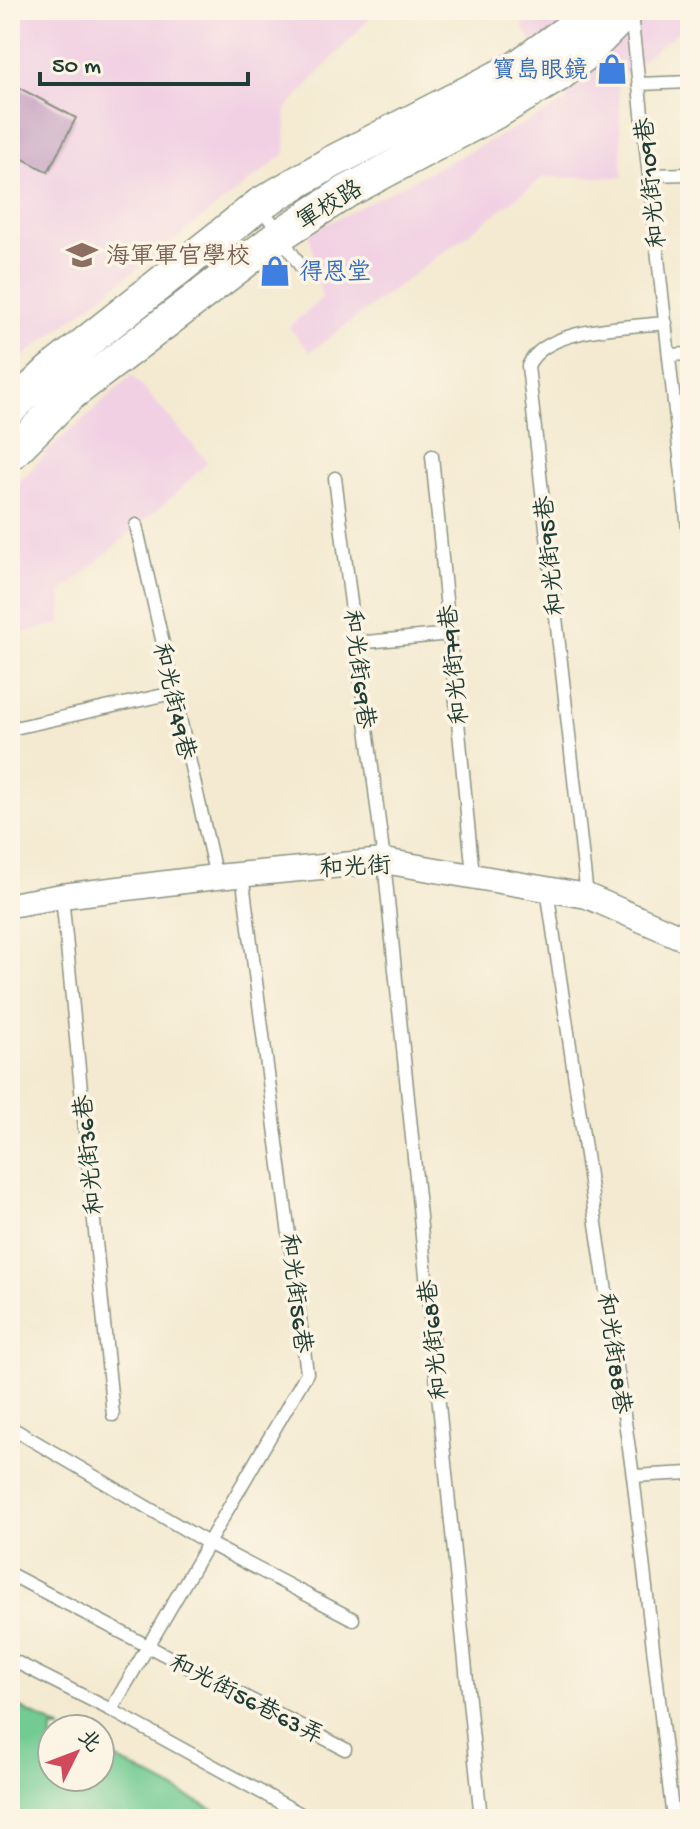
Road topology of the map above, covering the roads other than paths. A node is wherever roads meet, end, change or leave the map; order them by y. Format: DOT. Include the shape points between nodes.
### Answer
graph roads {
  1 [pos="587,10"];
  2 [pos="629,10"];
  3 [pos="690,82"];
  4 [pos="639,84"];
  5 [pos="690,174"];
  6 [pos="649,175"];
  7 [pos="260,204"];
  8 [pos="280,235"];
  9 [pos="301,267"];
  10 [pos="666,323"];
  11 [pos="690,354"];
  12 [pos="669,355"];
  13 [pos="10,409"];
  14 [pos="10,455"];
  15 [pos="432,456"];
  16 [pos="335,478"];
  17 [pos="136,525"];
  18 [pos="690,547"];
  19 [pos="450,634"];
  20 [pos="356,643"];
  21 [pos="173,693"];
  22 [pos="10,729"];
  23 [pos="384,861"];
  24 [pos="242,874"];
  25 [pos="473,875"];
  26 [pos="216,877"];
  27 [pos="547,889"];
  28 [pos="62,896"];
  29 [pos="587,896"];
  30 [pos="10,905"];
  31 [pos="690,941"];
  32 [pos="113,1415"];
  33 [pos="10,1427"];
  34 [pos="690,1473"];
  35 [pos="633,1476"];
  36 [pos="208,1543"];
  37 [pos="10,1574"];
  38 [pos="353,1619"];
  39 [pos="148,1648"];
  40 [pos="10,1659"];
  41 [pos="111,1710"];
  42 [pos="345,1749"];
  43 [pos="310,1819"];
  44 [pos="481,1819"];
  45 [pos="673,1819"];
  1 -- 7 [label="street, 軍校路" via="517,67"];
  2 -- 4 [label="lane, 和光街109巷"];
  2 -- 8 [label="street, 軍校路" via="559,75 346,192"];
  3 -- 4 [label="lane"];
  4 -- 6 [label="lane, 和光街109巷"];
  5 -- 6 [label="lane"];
  6 -- 10 [label="lane, 和光街109巷"];
  7 -- 8 [label="lane"];
  7 -- 13 [label="street, 軍校路" via="50,371"];
  8 -- 9 [label="lane"];
  8 -- 14 [label="street, 軍校路" via="70,395"];
  10 -- 12 [label="lane, 和光街109巷"];
  10 -- 29 [label="lane, 和光街95巷" via="557,340 532,355 528,366"];
  11 -- 12 [label="lane"];
  12 -- 18 [label="lane, 和光街109巷"];
  15 -- 19 [label="lane, 和光街79巷"];
  16 -- 20 [label="lane, 和光街69巷"];
  17 -- 21 [label="lane, 和光街49巷"];
  19 -- 20 [label="lane"];
  19 -- 25 [label="lane, 和光街79巷"];
  20 -- 23 [label="lane, 和光街69巷"];
  21 -- 22 [label="lane"];
  21 -- 26 [label="lane, 和光街49巷"];
  23 -- 24 [label="street, 和光街"];
  23 -- 25 [label="street, 和光街"];
  23 -- 44 [label="lane, 和光街68巷"];
  24 -- 26 [label="street, 和光街"];
  24 -- 36 [label="lane, 和光街56巷" via="307,1373"];
  25 -- 27 [label="street, 和光街"];
  26 -- 28 [label="street, 和光街"];
  27 -- 29 [label="street, 和光街"];
  27 -- 35 [label="lane, 和光街88巷"];
  28 -- 30 [label="street, 和光街"];
  28 -- 32 [label="lane, 和光街36巷"];
  29 -- 31 [label="street, 和光街"];
  33 -- 36 [label="lane"];
  34 -- 35 [label="lane"];
  35 -- 45 [label="lane, 和光街88巷"];
  36 -- 38 [label="lane"];
  36 -- 39 [label="lane, 和光街56巷"];
  37 -- 39 [label="lane, 和光街56巷63弄"];
  39 -- 41 [label="lane, 和光街56巷"];
  39 -- 42 [label="lane, 和光街56巷63弄"];
  40 -- 41 [label="lane"];
  41 -- 43 [label="lane"];
}
